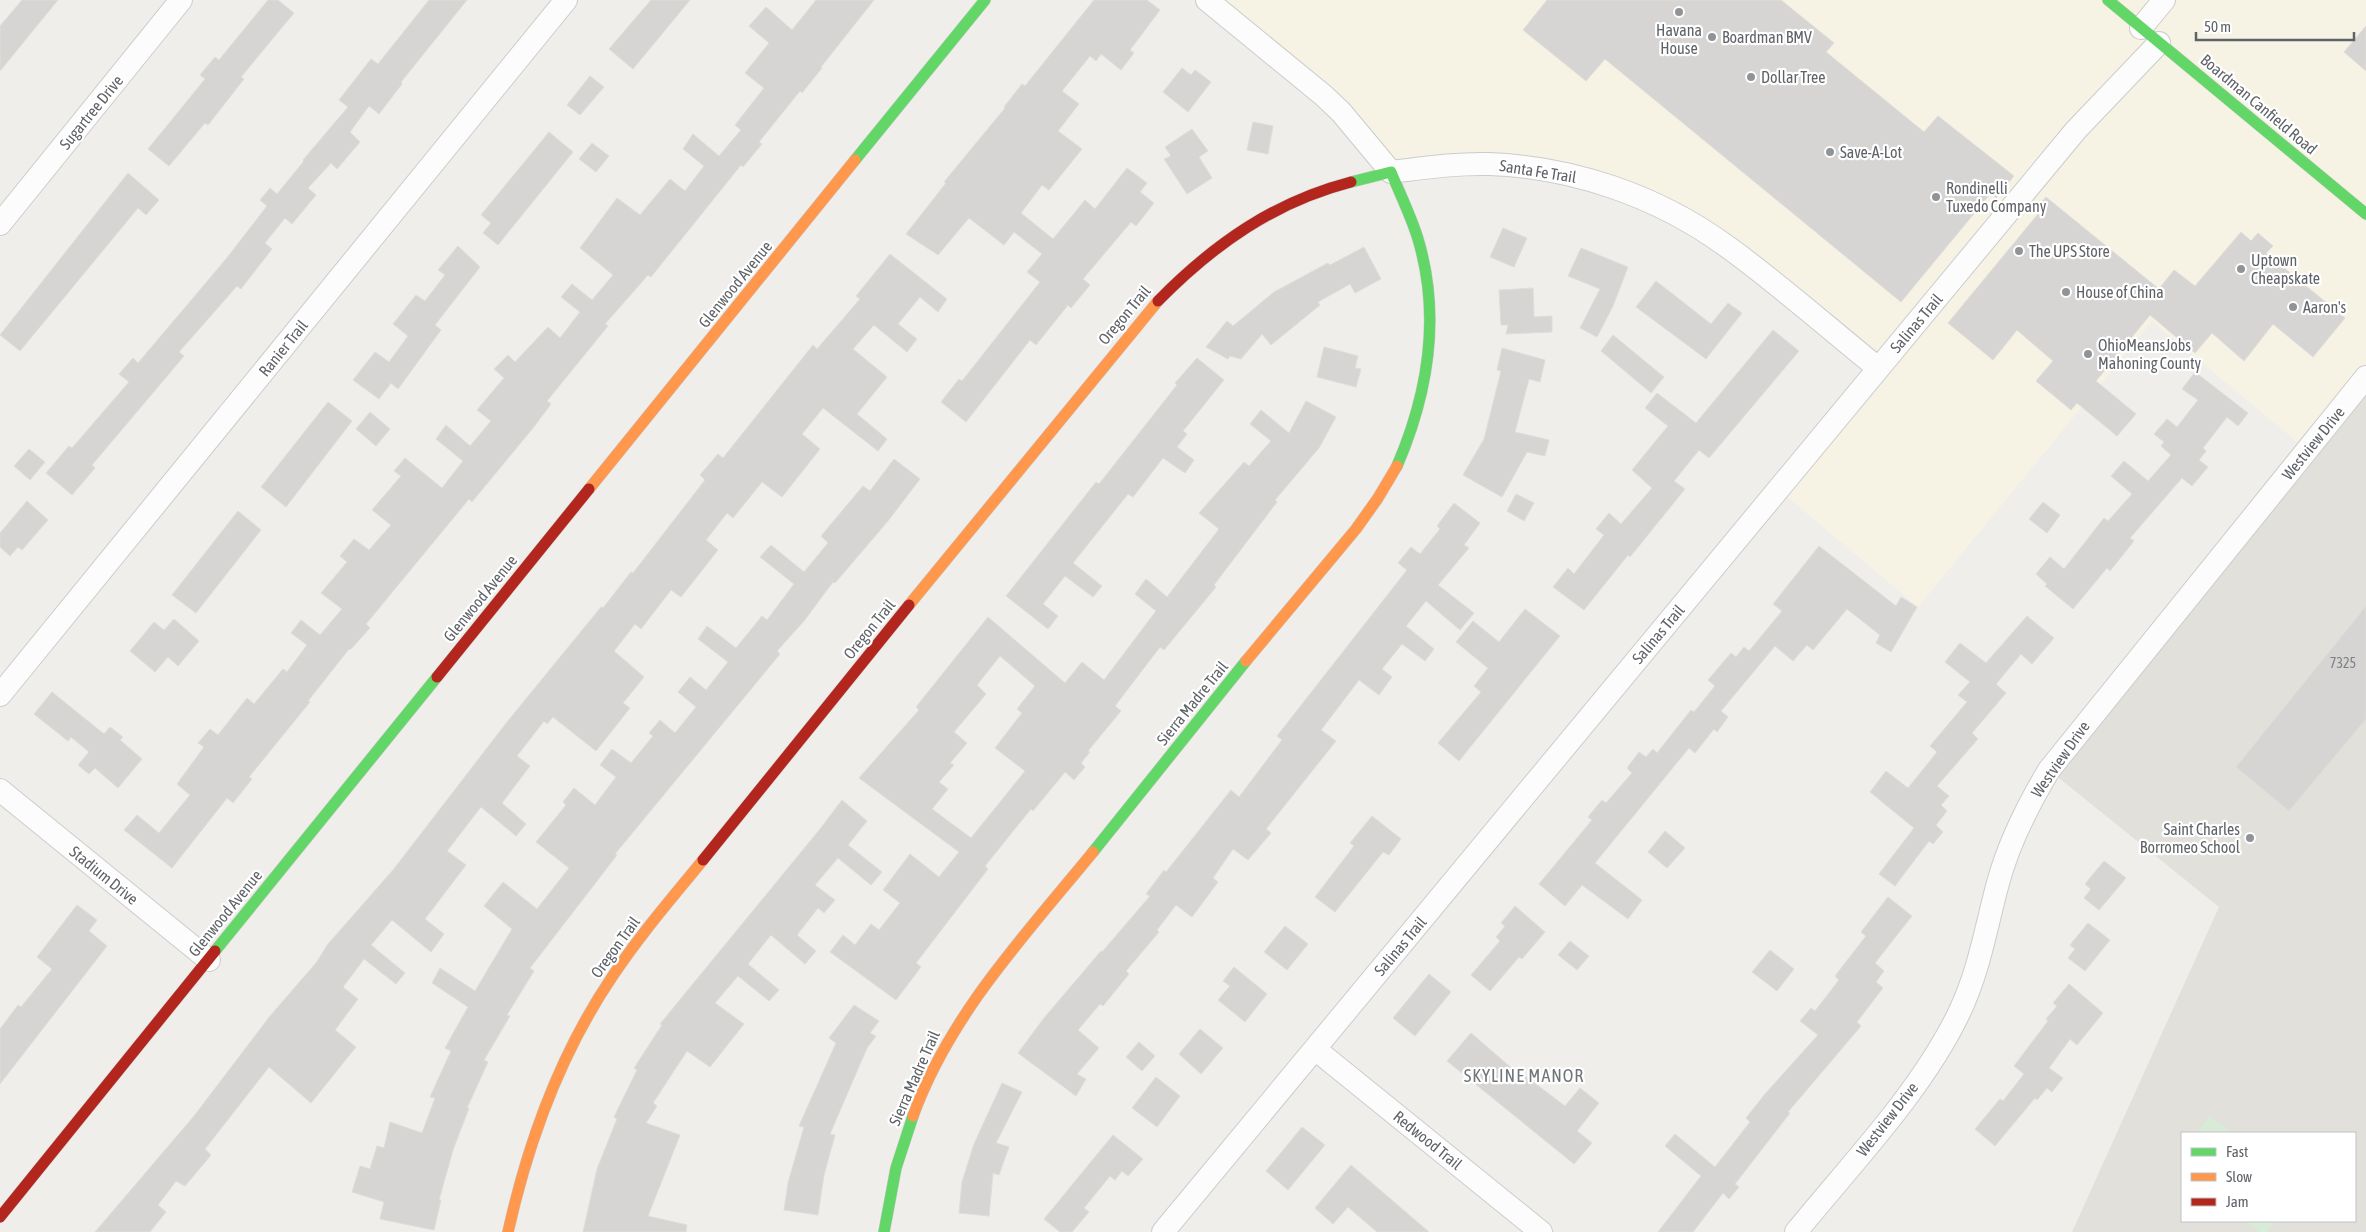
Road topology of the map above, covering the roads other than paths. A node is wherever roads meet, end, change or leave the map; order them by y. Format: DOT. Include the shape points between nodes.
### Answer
graph roads {
  1 [pos="181,0"];
  2 [pos="566,0"];
  3 [pos="985,0"];
  4 [pos="1207,0"];
  5 [pos="2108,0"];
  6 [pos="2164,0"];
  7 [pos="2141,28"];
  8 [pos="2159,43"];
  9 [pos="1391,172"];
  10 [pos="2366,214"];
  11 [pos="0,224"];
  12 [pos="1878,368"];
  13 [pos="2366,377"];
  14 [pos="0,696"];
  15 [pos="0,790"];
  16 [pos="209,960"];
  17 [pos="1315,1049"];
  18 [pos="0,1217"];
  19 [pos="508,1232"];
  20 [pos="884,1232"];
  21 [pos="1163,1232"];
  22 [pos="1541,1232"];
  23 [pos="1796,1232"];
  1 -- 11 [label="street, Sugartree Drive"];
  2 -- 14 [label="street, Ranier Trail"];
  3 -- 16 [label="street, Glenwood Avenue"];
  4 -- 9 [label="street" via="1335,106"];
  5 -- 7 [label="street, Boardman Canfield Road"];
  6 -- 7 [label="street"];
  7 -- 8 [label="street, Boardman Canfield Road"];
  8 -- 10 [label="street, Boardman Canfield Road"];
  8 -- 12 [label="street, Salinas Trail" via="2076,130"];
  9 -- 12 [label="street, Santa Fe Trail" via="1459,164 1515,166 1574,175 1635,195 1680,217 1725,245"];
  9 -- 19 [label="street, Oregon Trail" via="1309,194 1247,227 1185,273 1139,321 611,978 578,1034 547,1100 523,1167"];
  9 -- 20 [label="street, Sierra Madre Trail" via="1421,248 1431,318 1425,391 1398,463 1357,528 1305,588 955,1026 913,1111 897,1163"];
  12 -- 17 [label="street, Salinas Trail"];
  13 -- 23 [label="street, Westview Drive" via="2049,770 2010,844 1975,974 1940,1049 1904,1100"];
  15 -- 16 [label="street, Stadium Drive"];
  16 -- 18 [label="street, Glenwood Avenue"];
  17 -- 21 [label="street, Salinas Trail"];
  17 -- 22 [label="street, Redwood Trail"];
}
